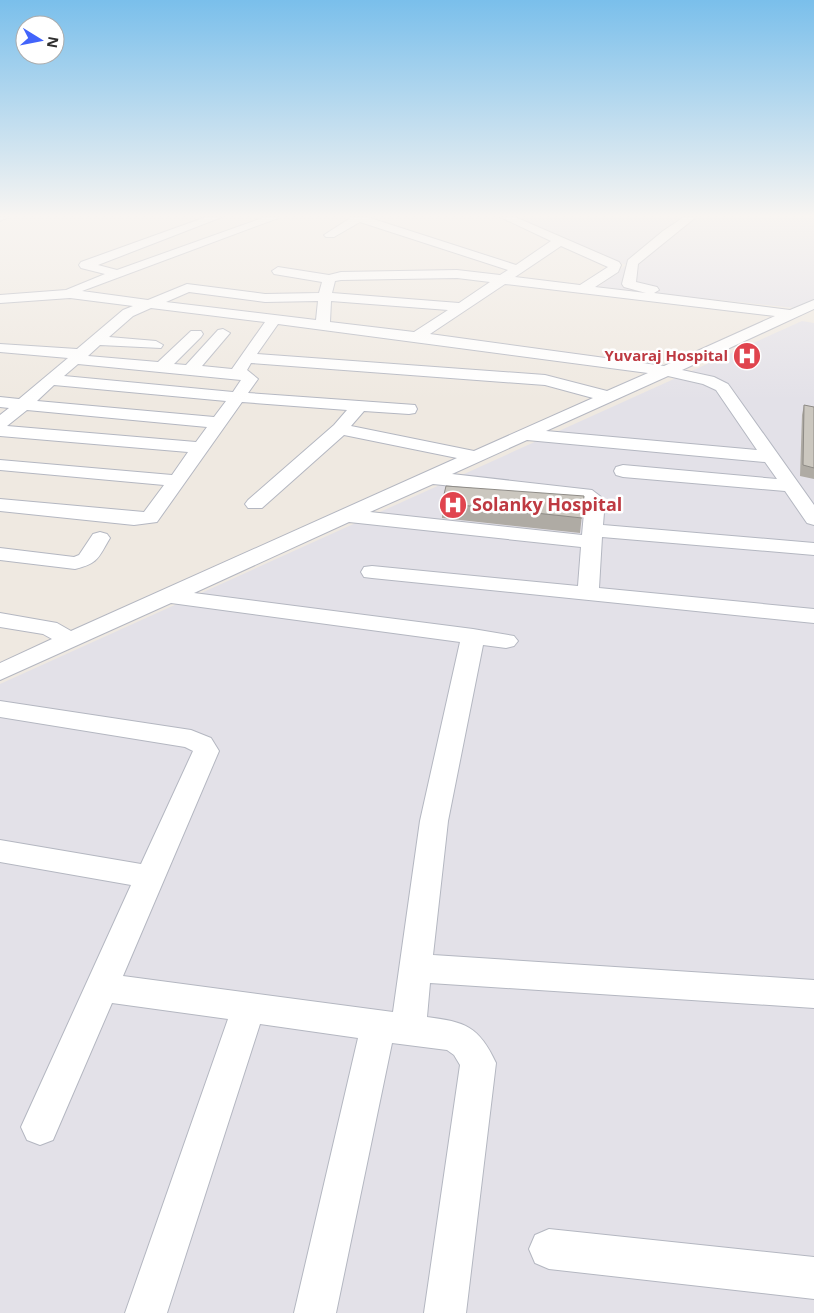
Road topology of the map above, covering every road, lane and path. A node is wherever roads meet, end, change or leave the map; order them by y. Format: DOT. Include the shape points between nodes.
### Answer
graph roads {
  1 [pos="106,278"];
  2 [pos="329,278"];
  3 [pos="504,278"];
  4 [pos="506,278"];
  5 [pos="600,278"];
  6 [pos="629,278"];
  7 [pos="582,290"];
  8 [pos="70,294"];
  9 [pos="325,296"];
  10 [pos="0,299"];
  11 [pos="146,304"];
  12 [pos="814,304"];
  13 [pos="725,306"];
  14 [pos="461,307"];
  15 [pos="791,314"];
  16 [pos="814,316"];
  17 [pos="274,320"];
  18 [pos="323,326"];
  19 [pos="223,333"];
  20 [pos="196,334"];
  21 [pos="395,335"];
  22 [pos="417,337"];
  23 [pos="97,340"];
  24 [pos="156,345"];
  25 [pos="0,348"];
  26 [pos="78,357"];
  27 [pos="245,367"];
  28 [pos="161,368"];
  29 [pos="377,368"];
  30 [pos="189,371"];
  31 [pos="419,371"];
  32 [pos="666,371"];
  33 [pos="52,380"];
  34 [pos="236,397"];
  35 [pos="610,397"];
  36 [pos="0,402"];
  37 [pos="23,404"];
  38 [pos="360,405"];
  39 [pos="409,408"];
  40 [pos="218,423"];
  41 [pos="1,424"];
  42 [pos="340,428"];
  43 [pos="526,434"];
  44 [pos="400,441"];
  45 [pos="200,448"];
  46 [pos="477,457"];
  47 [pos="772,457"];
  48 [pos="0,465"];
  49 [pos="623,471"];
  50 [pos="431,478"];
  51 [pos="177,481"];
  52 [pos="791,486"];
  53 [pos="255,504"];
  54 [pos="0,505"];
  55 [pos="347,516"];
  56 [pos="814,519"];
  57 [pos="593,536"];
  58 [pos="100,538"];
  59 [pos="814,549"];
  60 [pos="0,554"];
  61 [pos="372,572"];
  62 [pos="588,594"];
  63 [pos="168,596"];
  64 [pos="814,616"];
  65 [pos="0,620"];
  66 [pos="473,636"];
  67 [pos="70,640"];
  68 [pos="506,640"];
  69 [pos="0,672"];
  70 [pos="0,709"];
  71 [pos="0,851"];
  72 [pos="150,877"];
  73 [pos="416,968"];
  74 [pos="101,987"];
  75 [pos="814,994"];
  76 [pos="249,1007"];
  77 [pos="393,1027"];
  78 [pos="40,1127"];
  79 [pos="549,1249"];
  80 [pos="814,1278"];
  81 [pos="146,1313"];
  82 [pos="315,1313"];
  83 [pos="445,1313"];
  1 -- 8 [label="street"];
  2 -- 9 [label="street"];
  3 -- 14 [label="street"];
  4 -- 7 [label="street"];
  5 -- 7 [label="street"];
  6 -- 13 [label="street" via="628,282 637,288 722,299"];
  7 -- 13 [label="street"];
  8 -- 10 [label="street"];
  8 -- 11 [label="street"];
  9 -- 11 [label="street" via="265,298 191,287"];
  9 -- 14 [label="street"];
  9 -- 18 [label="street"];
  11 -- 17 [label="street"];
  11 -- 23 [label="street" via="128,313"];
  12 -- 15 [label="street"];
  13 -- 15 [label="street"];
  14 -- 22 [label="street"];
  15 -- 16 [label="street"];
  15 -- 32 [label="street"];
  17 -- 18 [label="street"];
  17 -- 27 [label="street"];
  18 -- 21 [label="street"];
  19 -- 30 [label="street"];
  20 -- 28 [label="street"];
  21 -- 22 [label="street"];
  21 -- 29 [label="street"];
  22 -- 32 [label="street"];
  23 -- 24 [label="street"];
  23 -- 26 [label="street"];
  25 -- 26 [label="street"];
  26 -- 28 [label="street"];
  26 -- 33 [label="street"];
  27 -- 29 [label="street"];
  27 -- 30 [label="street"];
  27 -- 34 [label="street" via="250,379"];
  28 -- 30 [label="street"];
  29 -- 31 [label="street"];
  31 -- 35 [label="street" via="545,380"];
  31 -- 39 [label="street"];
  32 -- 35 [label="street"];
  32 -- 47 [label="street" via="708,380 722,387"];
  33 -- 34 [label="street"];
  33 -- 37 [label="street"];
  34 -- 38 [label="street"];
  34 -- 40 [label="street"];
  35 -- 43 [label="street"];
  36 -- 37 [label="street"];
  37 -- 40 [label="street"];
  37 -- 41 [label="street"];
  38 -- 39 [label="street"];
  38 -- 42 [label="street"];
  39 -- 44 [label="street"];
  40 -- 45 [label="street"];
  41 -- 45 [label="street"];
  42 -- 44 [label="street"];
  42 -- 53 [label="street"];
  43 -- 46 [label="street"];
  43 -- 47 [label="street"];
  44 -- 46 [label="street"];
  45 -- 51 [label="street"];
  46 -- 50 [label="street"];
  47 -- 52 [label="street"];
  48 -- 51 [label="street"];
  49 -- 52 [label="street"];
  50 -- 55 [label="street"];
  50 -- 57 [label="street" via="585,494 595,500"];
  51 -- 54 [label="street" via="152,516 146,519"];
  52 -- 56 [label="street"];
  55 -- 57 [label="street"];
  55 -- 63 [label="street"];
  57 -- 59 [label="street"];
  57 -- 62 [label="street"];
  58 -- 60 [label="street" via="87,559 75,563"];
  61 -- 62 [label="street"];
  62 -- 64 [label="street"];
  63 -- 66 [label="street"];
  63 -- 67 [label="street"];
  65 -- 67 [label="street" via="49,628"];
  66 -- 68 [label="street"];
  66 -- 73 [label="street" via="434,821"];
  67 -- 69 [label="street"];
  70 -- 72 [label="street" via="191,739 202,744 206,751"];
  71 -- 72 [label="street"];
  72 -- 74 [label="street"];
  73 -- 75 [label="street"];
  73 -- 77 [label="street"];
  74 -- 76 [label="street"];
  74 -- 78 [label="street"];
  76 -- 77 [label="street"];
  76 -- 81 [label="street"];
  77 -- 82 [label="street"];
  77 -- 83 [label="street" via="455,1036 466,1044 478,1063"];
  79 -- 80 [label="street"];
}
